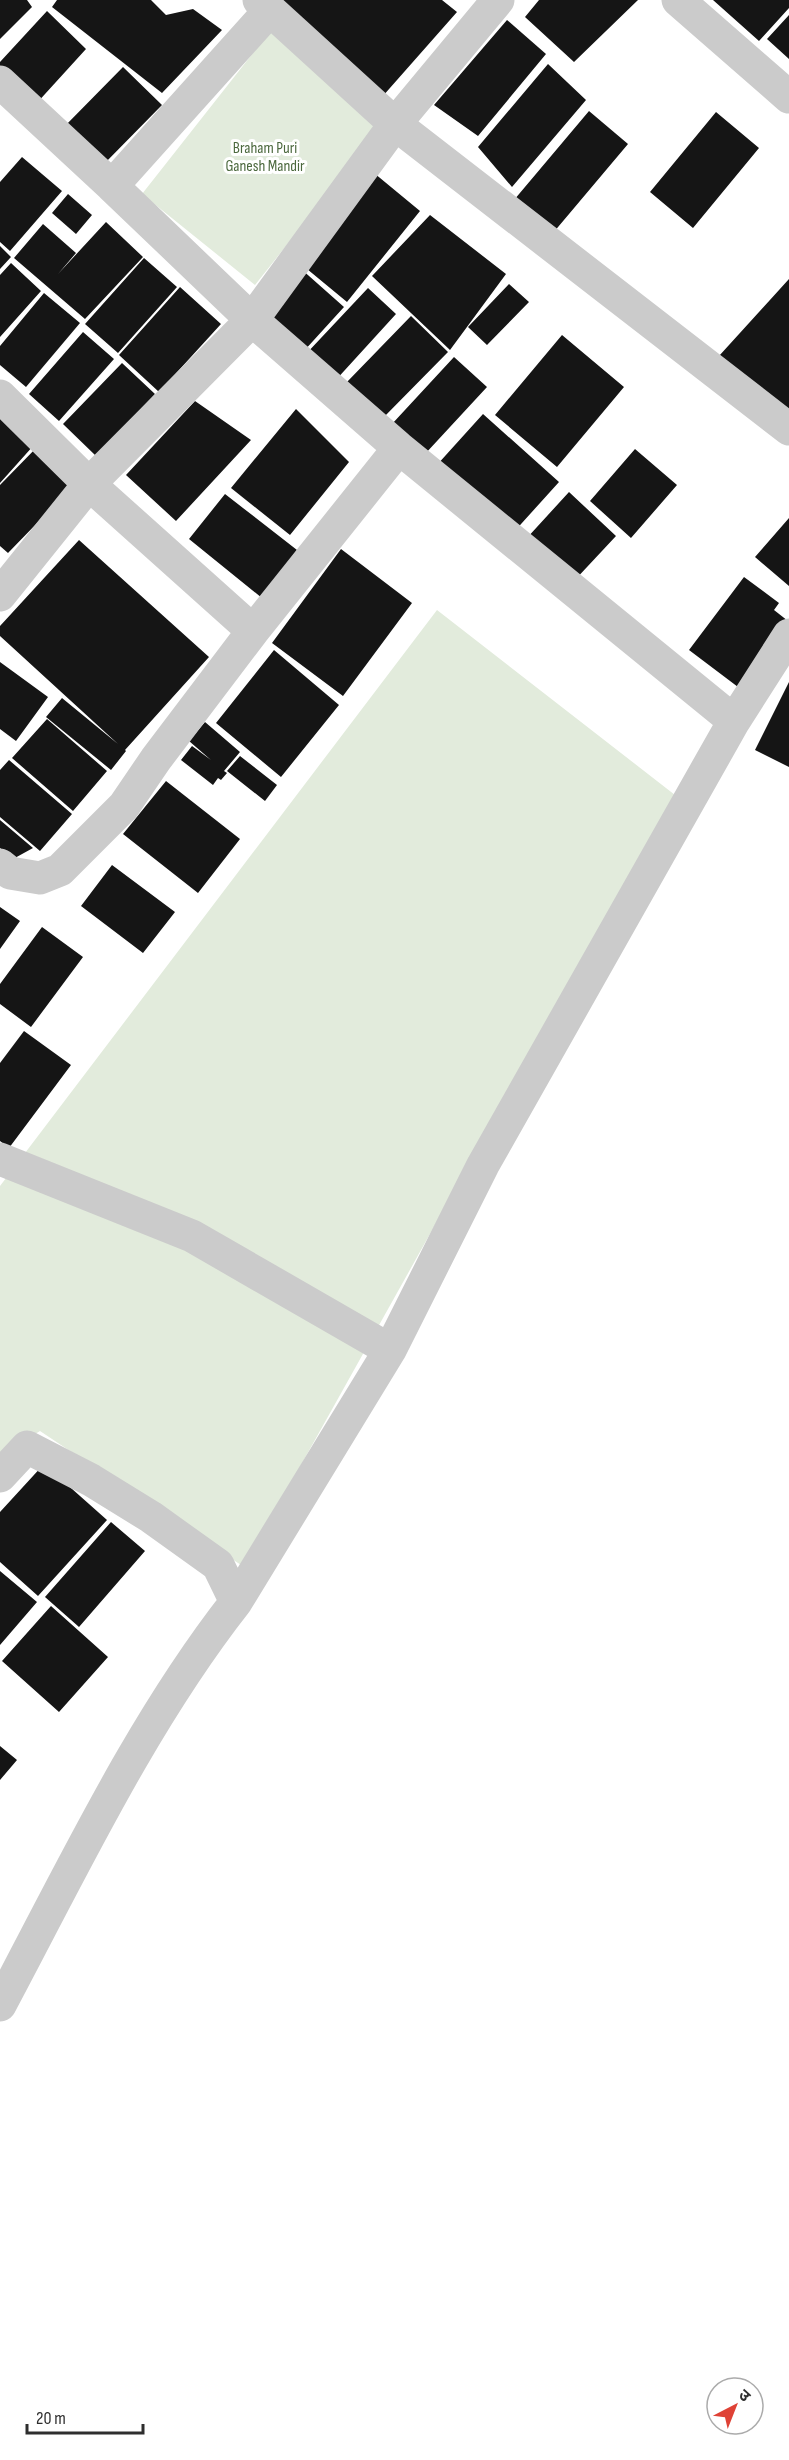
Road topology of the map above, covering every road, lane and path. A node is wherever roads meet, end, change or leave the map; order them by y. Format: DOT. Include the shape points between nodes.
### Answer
graph roads {
  1 [pos="498,0"];
  2 [pos="678,0"];
  3 [pos="264,5"];
  4 [pos="0,82"];
  5 [pos="789,97"];
  6 [pos="395,124"];
  7 [pos="112,186"];
  8 [pos="252,320"];
  9 [pos="0,396"];
  10 [pos="789,429"];
  11 [pos="399,448"];
  12 [pos="89,484"];
  13 [pos="0,595"];
  14 [pos="253,631"];
  15 [pos="789,635"];
  16 [pos="734,721"];
  17 [pos="0,865"];
  18 [pos="0,1159"];
  19 [pos="390,1350"];
  20 [pos="0,1476"];
  21 [pos="236,1602"];
  22 [pos="0,2005"];
  1 -- 6 [label="street"];
  2 -- 5 [label="street"];
  3 -- 6 [label="street"];
  3 -- 7 [label="street"];
  4 -- 7 [label="street"];
  6 -- 8 [label="street"];
  6 -- 10 [label="street"];
  7 -- 8 [label="street"];
  8 -- 11 [label="street"];
  8 -- 12 [label="street"];
  9 -- 12 [label="street"];
  11 -- 14 [label="street"];
  11 -- 16 [label="street"];
  12 -- 13 [label="street"];
  12 -- 14 [label="street"];
  14 -- 17 [label="street" via="124,806 60,870 40,878 10,873"];
  15 -- 16 [label="street"];
  16 -- 19 [label="street" via="483,1165"];
  18 -- 19 [label="street" via="192,1236"];
  19 -- 21 [label="street"];
  20 -- 21 [label="street" via="27,1447 91,1480 218,1565"];
  21 -- 22 [label="street" via="209,1637 120,1781"];
}
